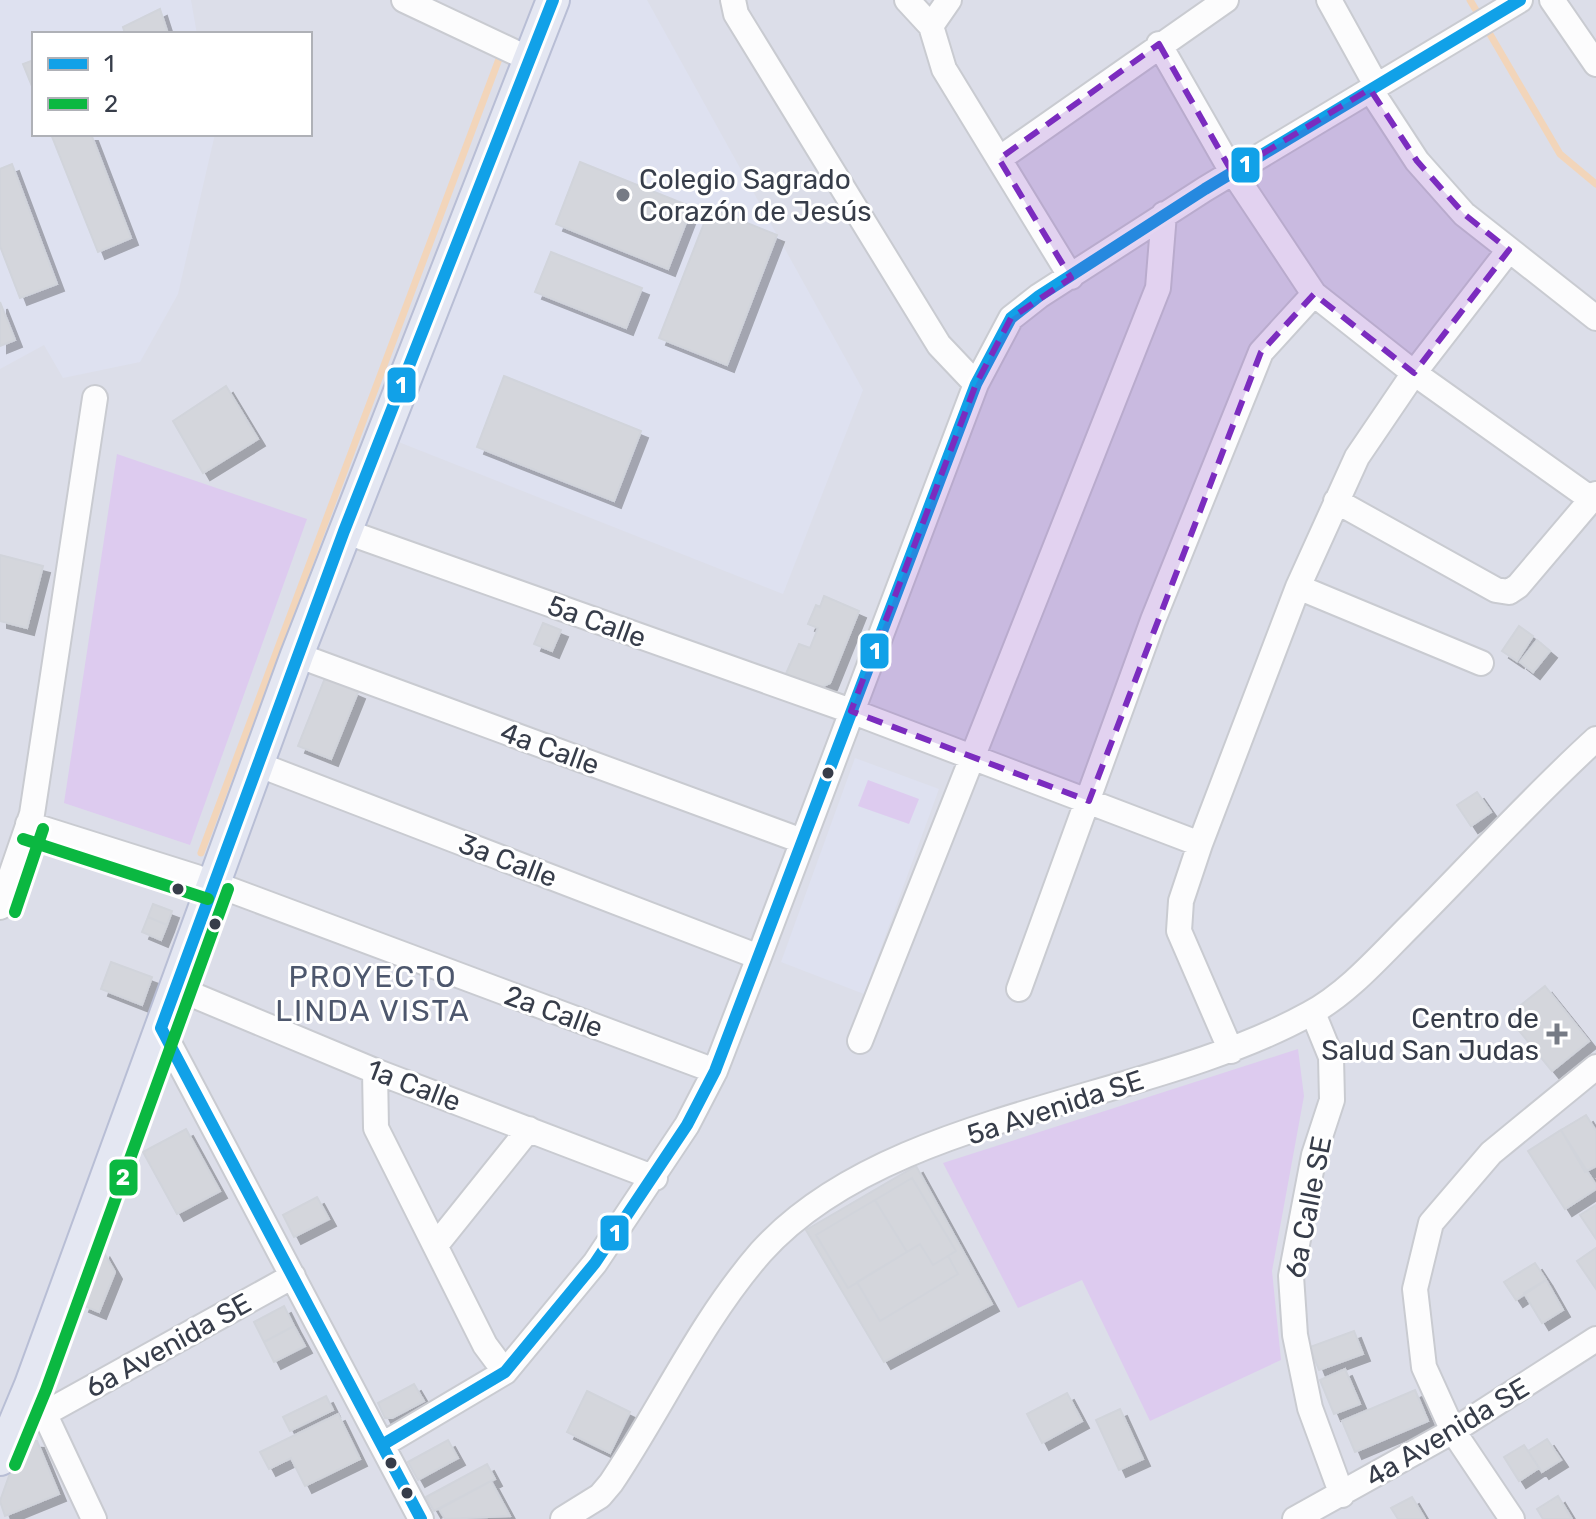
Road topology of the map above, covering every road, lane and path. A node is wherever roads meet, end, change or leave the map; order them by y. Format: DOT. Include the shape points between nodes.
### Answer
graph roads {
  1 [pos="404,0"];
  2 [pos="553,0"];
  3 [pos="733,0"];
  4 [pos="907,0"];
  5 [pos="949,0"];
  6 [pos="1226,0"];
  7 [pos="1329,0"];
  8 [pos="1520,0"];
  9 [pos="1552,0"];
  10 [pos="931,26"];
  11 [pos="1159,44"];
  12 [pos="529,59"];
  13 [pos="1596,64"];
  14 [pos="1373,87"];
  15 [pos="999,159"];
  16 [pos="1232,172"];
  17 [pos="1164,214"];
  18 [pos="1509,250"];
  19 [pos="1071,277"];
  20 [pos="1314,294"];
  21 [pos="1596,318"];
  22 [pos="1414,373"];
  23 [pos="976,384"];
  24 [pos="95,398"];
  25 [pos="1594,496"];
  26 [pos="1336,501"];
  27 [pos="344,531"];
  28 [pos="1298,587"];
  29 [pos="297,655"];
  30 [pos="1481,663"];
  31 [pos="851,711"];
  32 [pos="1596,739"];
  33 [pos="971,755"];
  34 [pos="257,764"];
  35 [pos="1089,801"];
  36 [pos="28,824"];
  37 [pos="802,841"];
  38 [pos="1200,844"];
  39 [pos="213,884"];
  40 [pos="0,907"];
  41 [pos="759,957"];
  42 [pos="174,987"];
  43 [pos="1019,989"];
  44 [pos="1313,1013"];
  45 [pos="161,1028"];
  46 [pos="860,1041"];
  47 [pos="1231,1051"];
  48 [pos="1596,1067"];
  49 [pos="375,1071"];
  50 [pos="715,1071"];
  51 [pos="529,1129"];
  52 [pos="655,1178"];
  53 [pos="436,1245"];
  54 [pos="293,1276"];
  55 [pos="1596,1339"];
  56 [pos="505,1372"];
  57 [pos="37,1400"];
  58 [pos="1453,1431"];
  59 [pos="3,1436"];
  60 [pos="382,1445"];
  61 [pos="1342,1495"];
  62 [pos="1304,1517"];
  63 [pos="94,1519"];
  64 [pos="421,1519"];
  65 [pos="563,1519"];
  66 [pos="1512,1519"];
  1 -- 12 [label="street"];
  2 -- 12 [label="main road"];
  3 -- 23 [label="street" via="736,14 939,345"];
  4 -- 10 [label="street"];
  5 -- 10 [label="street"];
  6 -- 11 [label="street"];
  7 -- 14 [label="street"];
  8 -- 14 [label="street"];
  9 -- 13 [label="street"];
  10 -- 15 [label="street" via="944,69"];
  11 -- 15 [label="street"];
  11 -- 16 [label="street"];
  12 -- 27 [label="main road"];
  14 -- 16 [label="street"];
  14 -- 18 [label="street" via="1417,161 1464,214"];
  15 -- 19 [label="street"];
  16 -- 17 [label="street"];
  16 -- 20 [label="street"];
  17 -- 19 [label="street"];
  17 -- 33 [label="street" via="1158,288"];
  18 -- 21 [label="street"];
  18 -- 22 [label="street"];
  19 -- 23 [label="street" via="1011,318"];
  20 -- 22 [label="street"];
  20 -- 35 [label="street" via="1261,352 1153,620"];
  22 -- 25 [label="street"];
  22 -- 26 [label="street" via="1357,457"];
  23 -- 31 [label="street"];
  24 -- 36 [label="street"];
  25 -- 26 [label="street" via="1509,592 1496,590"];
  26 -- 28 [label="street"];
  27 -- 29 [label="main road"];
  27 -- 31 [label="street, 5a Calle"];
  28 -- 30 [label="street"];
  28 -- 38 [label="street"];
  29 -- 34 [label="main road"];
  29 -- 37 [label="street, 4a Calle"];
  31 -- 33 [label="street, 5a Calle"];
  31 -- 37 [label="street"];
  32 -- 44 [label="street, 5a Avenida SE" via="1372,964"];
  33 -- 35 [label="street, 5a Calle"];
  33 -- 46 [label="street"];
  34 -- 39 [label="main road"];
  34 -- 41 [label="street, 3a Calle"];
  35 -- 38 [label="street, 5a Calle"];
  35 -- 43 [label="street"];
  36 -- 39 [label="street, 2a Calle"];
  36 -- 40 [label="street"];
  37 -- 41 [label="street"];
  38 -- 47 [label="street" via="1181,901 1179,931"];
  39 -- 42 [label="main road"];
  39 -- 50 [label="street, 2a Calle"];
  41 -- 50 [label="street"];
  42 -- 45 [label="main road"];
  42 -- 49 [label="street, 1a Calle"];
  44 -- 47 [label="street, 5a Avenida SE"];
  44 -- 61 [label="street, 6a Calle SE" via="1331,1057 1332,1100 1314,1155 1291,1276 1295,1335 1310,1408"];
  45 -- 54 [label="street"];
  45 -- 57 [label="main road"];
  47 -- 65 [label="street, 5a Avenida SE" via="904,1156 803,1213 762,1251 719,1305 611,1483"];
  48 -- 58 [label="street" via="1491,1153 1431,1223 1415,1289 1424,1367"];
  49 -- 51 [label="street, 1a Calle"];
  49 -- 53 [label="street" via="376,1128"];
  50 -- 52 [label="street"];
  51 -- 52 [label="street, 1a Calle"];
  51 -- 53 [label="street"];
  52 -- 56 [label="street" via="595,1263"];
  53 -- 56 [label="street" via="485,1345"];
  54 -- 57 [label="street, 6a Avenida SE"];
  54 -- 60 [label="street"];
  55 -- 58 [label="street, 4a Avenida SE"];
  56 -- 60 [label="street"];
  57 -- 59 [label="main road"];
  57 -- 63 [label="street"];
  58 -- 61 [label="street, 4a Avenida SE"];
  58 -- 66 [label="street"];
  60 -- 64 [label="street"];
  61 -- 62 [label="street, 4a Avenida SE"];
}
